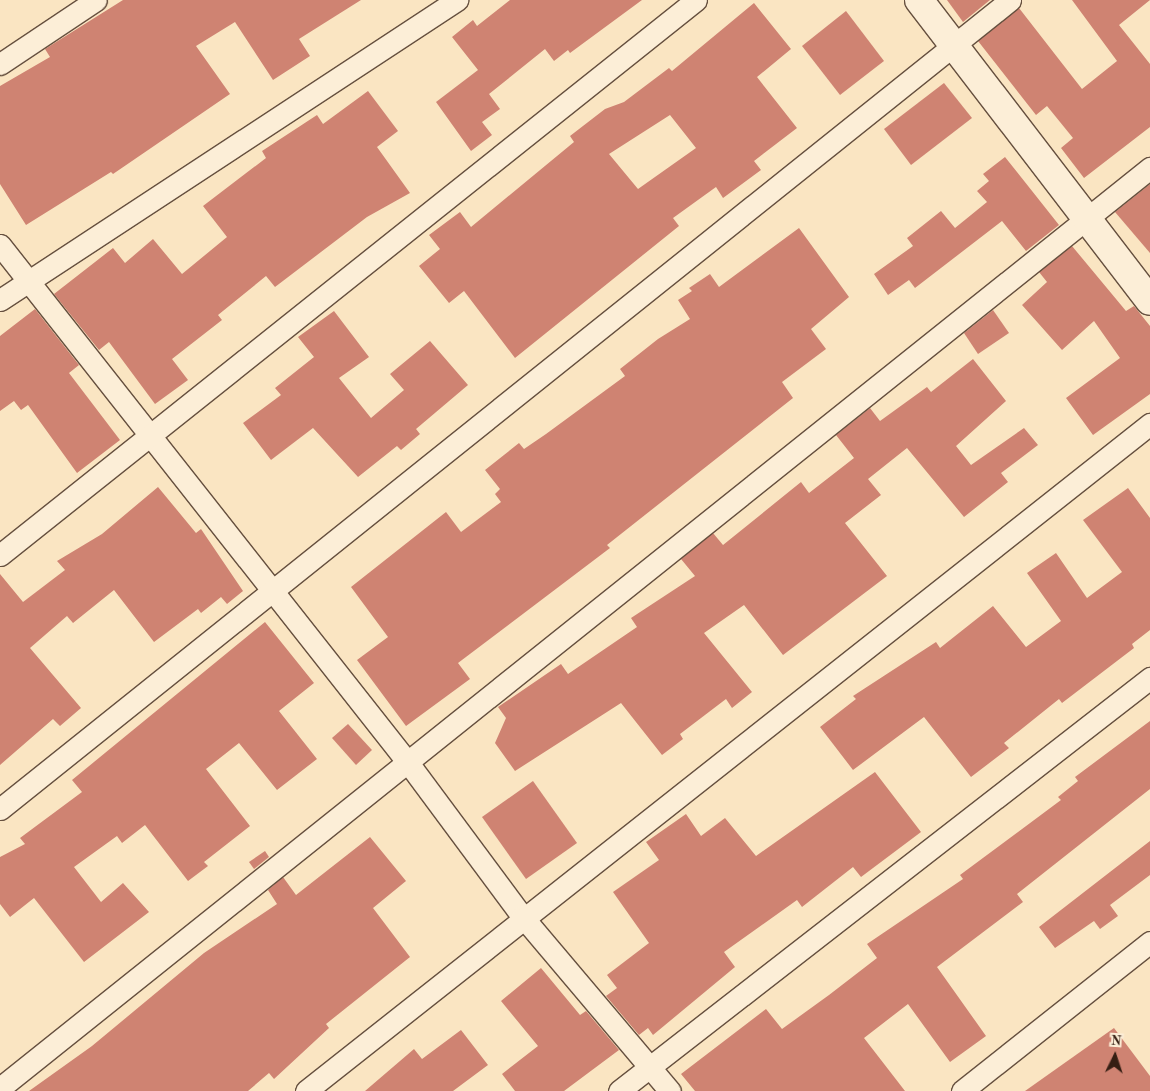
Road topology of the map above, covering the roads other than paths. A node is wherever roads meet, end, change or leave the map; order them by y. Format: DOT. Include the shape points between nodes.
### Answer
graph roads {
  1 [pos="96,0"];
  2 [pos="457,0"];
  3 [pos="696,0"];
  4 [pos="919,0"];
  5 [pos="1010,0"];
  6 [pos="952,45"];
  7 [pos="0,64"];
  8 [pos="1150,168"];
  9 [pos="1087,218"];
  10 [pos="0,245"];
  11 [pos="27,282"];
  12 [pos="0,300"];
  13 [pos="1150,301"];
  14 [pos="1150,424"];
  15 [pos="151,434"];
  16 [pos="0,555"];
  17 [pos="274,591"];
  18 [pos="1150,678"];
  19 [pos="408,764"];
  20 [pos="0,809"];
  21 [pos="522,916"];
  22 [pos="1150,942"];
  23 [pos="650,1066"];
  24 [pos="0,1088"];
  25 [pos="306,1091"];
  26 [pos="619,1091"];
  27 [pos="670,1091"];
  28 [pos="962,1091"];
  1 -- 7 [label="street"];
  2 -- 11 [label="street"];
  3 -- 15 [label="street"];
  4 -- 6 [label="street"];
  5 -- 6 [label="street"];
  6 -- 9 [label="street"];
  6 -- 17 [label="street"];
  8 -- 9 [label="street"];
  9 -- 13 [label="street"];
  9 -- 19 [label="street"];
  10 -- 11 [label="street"];
  11 -- 12 [label="street"];
  11 -- 15 [label="street"];
  14 -- 21 [label="street"];
  15 -- 16 [label="street"];
  15 -- 17 [label="street"];
  17 -- 19 [label="street"];
  17 -- 20 [label="street"];
  18 -- 23 [label="street"];
  19 -- 21 [label="street"];
  19 -- 24 [label="street"];
  21 -- 23 [label="street"];
  21 -- 25 [label="street"];
  22 -- 28 [label="street"];
  23 -- 26 [label="street"];
  23 -- 27 [label="street"];
}
